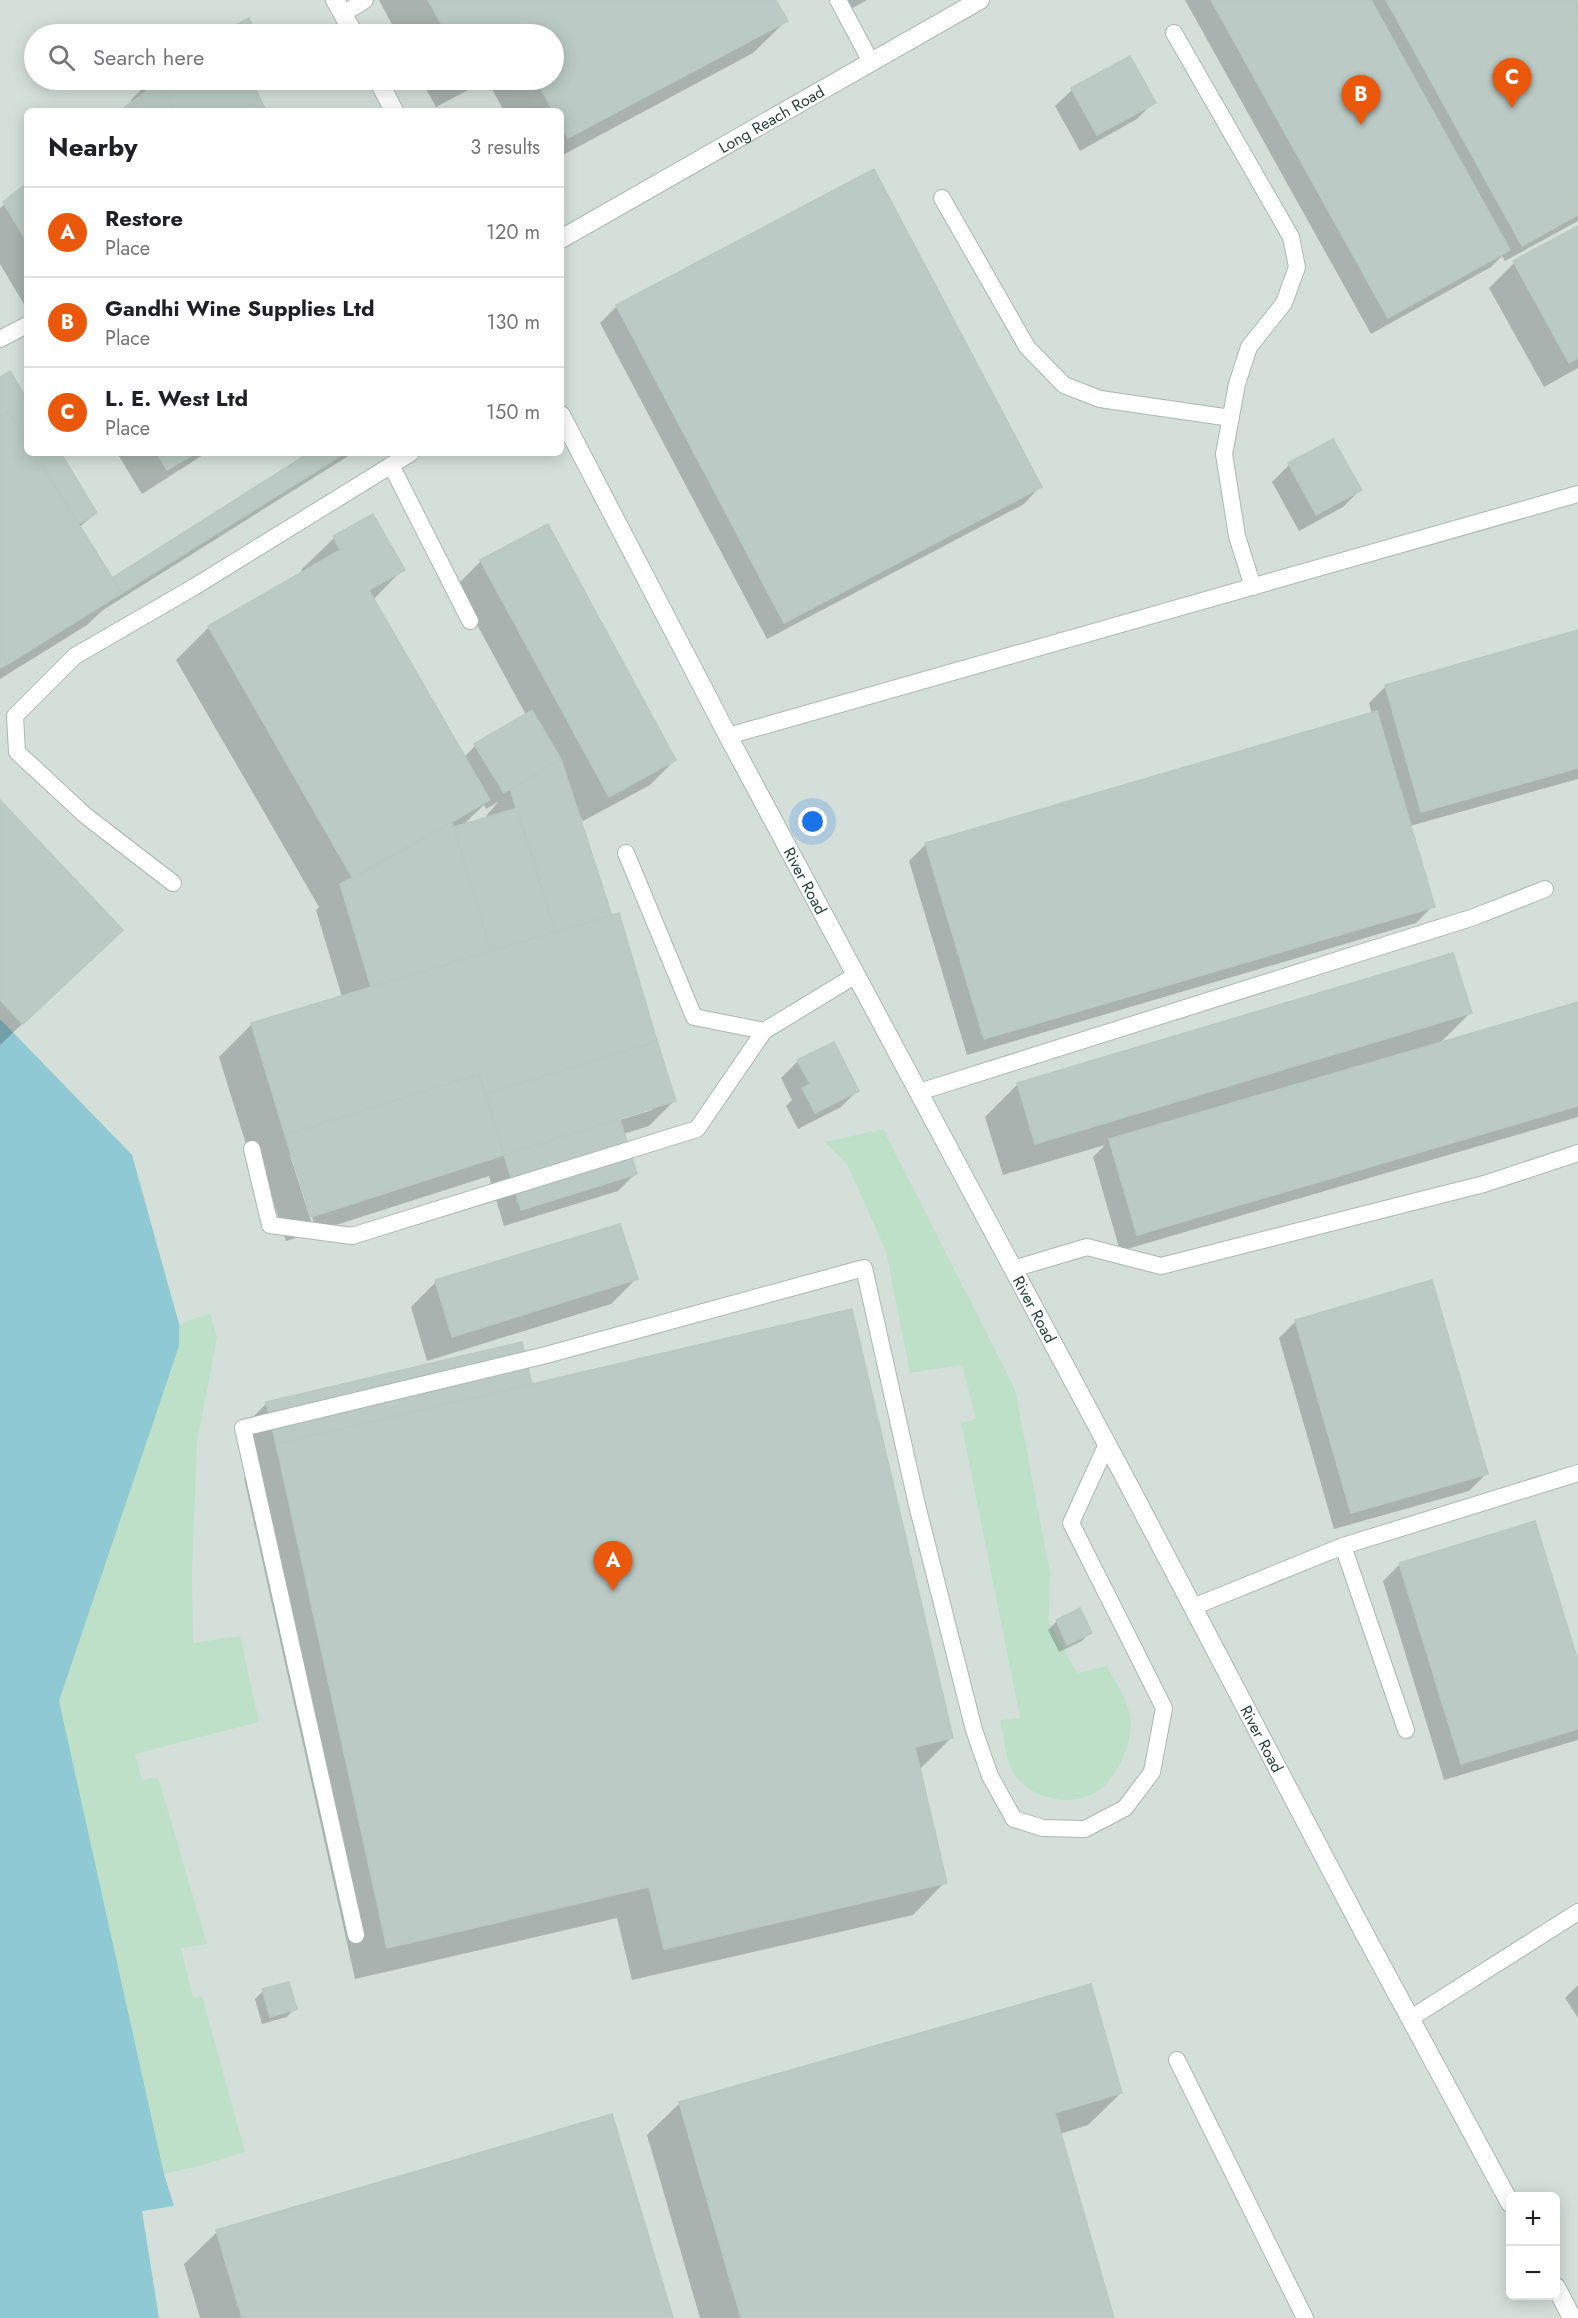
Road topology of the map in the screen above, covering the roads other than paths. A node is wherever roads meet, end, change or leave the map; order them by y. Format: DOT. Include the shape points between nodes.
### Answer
graph roads {
  1 [pos="364,0"];
  2 [pos="838,0"];
  3 [pos="980,0"];
  4 [pos="339,7"];
  5 [pos="348,24"];
  6 [pos="1174,33"];
  7 [pos="871,62"];
  8 [pos="383,90"];
  9 [pos="392,108"];
  10 [pos="942,198"];
  11 [pos="564,237"];
  12 [pos="24,327"];
  13 [pos="0,339"];
  14 [pos="1231,418"];
  15 [pos="564,421"];
  16 [pos="406,456"];
  17 [pos="391,465"];
  18 [pos="1578,494"];
  19 [pos="1253,587"];
  20 [pos="470,621"];
  21 [pos="728,736"];
  22 [pos="626,853"];
  23 [pos="173,883"];
  24 [pos="1545,889"];
  25 [pos="856,975"];
  26 [pos="764,1032"];
  27 [pos="919,1092"];
  28 [pos="252,1149"];
  29 [pos="1578,1153"];
  30 [pos="1013,1269"];
  31 [pos="1107,1444"];
  32 [pos="1578,1473"];
  33 [pos="1343,1546"];
  34 [pos="1193,1607"];
  35 [pos="1406,1730"];
  36 [pos="1578,1912"];
  37 [pos="356,1935"];
  38 [pos="1411,2018"];
  39 [pos="1177,2060"];
  40 [pos="1506,2196"];
  41 [pos="1560,2295"];
  42 [pos="1305,2318"];
  43 [pos="1572,2318"];
  1 -- 4 [label="lane"];
  2 -- 7 [label="lane"];
  3 -- 7 [label="street, Long Reach Road"];
  4 -- 5 [label="street"];
  6 -- 14 [label="lane" via="1291,237 1298,267 1284,303 1249,347"];
  7 -- 11 [label="street, Long Reach Road"];
  8 -- 9 [label="street"];
  10 -- 14 [label="lane" via="1028,347 1064,385 1100,399"];
  12 -- 13 [label="lane"];
  14 -- 19 [label="lane" via="1224,454 1237,536"];
  15 -- 21 [label="street, River Road"];
  16 -- 17 [label="lane"];
  17 -- 20 [label="lane"];
  17 -- 23 [label="lane" via="75,656 15,716 17,752 86,816"];
  18 -- 19 [label="lane"];
  19 -- 21 [label="lane"];
  21 -- 25 [label="street, River Road"];
  22 -- 26 [label="lane" via="694,1017"];
  24 -- 27 [label="lane" via="1474,917"];
  25 -- 26 [label="lane"];
  25 -- 27 [label="street, River Road"];
  26 -- 28 [label="lane" via="698,1129 352,1236 270,1224"];
  27 -- 30 [label="street, River Road"];
  29 -- 30 [label="lane" via="1484,1184 1161,1266 1087,1247"];
  30 -- 31 [label="street, River Road"];
  31 -- 34 [label="street, River Road"];
  31 -- 37 [label="lane" via="1071,1523 1164,1708 1152,1772 1125,1808 1085,1829 1043,1828 1014,1819 990,1776 974,1730 917,1505 864,1268 546,1356 243,1428"];
  32 -- 33 [label="lane"];
  33 -- 34 [label="lane"];
  33 -- 35 [label="lane"];
  34 -- 38 [label="street, River Road"];
  36 -- 38 [label="lane"];
  38 -- 40 [label="street, River Road"];
  39 -- 42 [label="lane"];
  41 -- 43 [label="street"];
}
